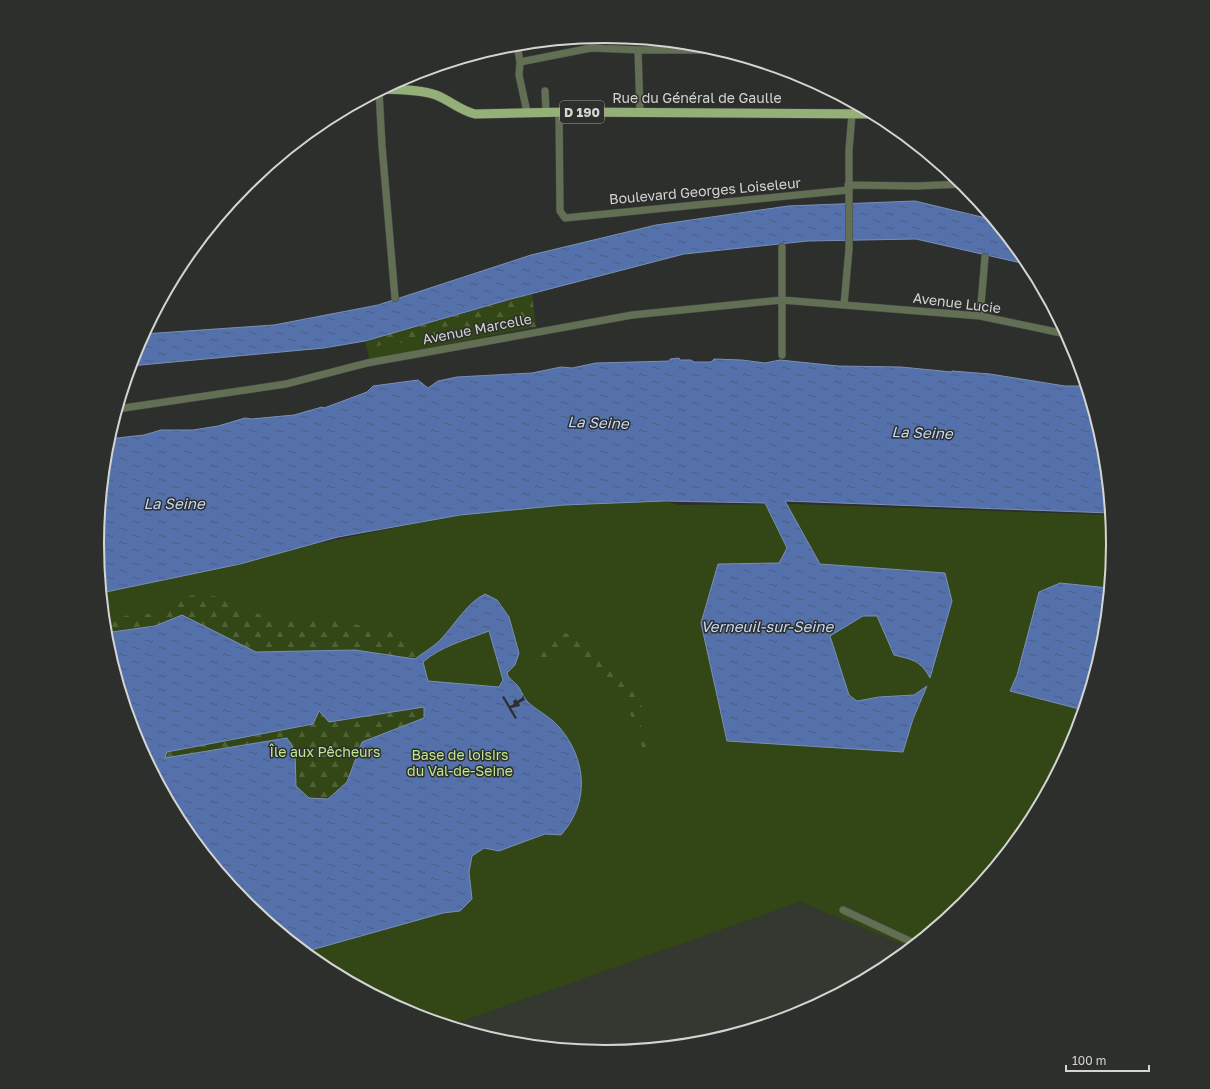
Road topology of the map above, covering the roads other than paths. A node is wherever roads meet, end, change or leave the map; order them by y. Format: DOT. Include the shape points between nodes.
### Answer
graph roads {
  1 [pos="638,50"];
  2 [pos="686,50"];
  3 [pos="518,51"];
  4 [pos="520,62"];
  5 [pos="393,90"];
  6 [pos="545,90"];
  7 [pos="383,95"];
  8 [pos="527,112"];
  9 [pos="546,112"];
  10 [pos="558,112"];
  11 [pos="640,112"];
  12 [pos="852,114"];
  13 [pos="862,114"];
  14 [pos="954,184"];
  15 [pos="848,188"];
  16 [pos="782,247"];
  17 [pos="985,257"];
  18 [pos="395,298"];
  19 [pos="782,300"];
  20 [pos="844,305"];
  21 [pos="980,316"];
  22 [pos="1059,333"];
  23 [pos="782,355"];
  24 [pos="123,408"];
  25 [pos="843,910"];
  26 [pos="911,942"];
  1 -- 2 [label="street"];
  1 -- 4 [label="street" via="591,48"];
  1 -- 11 [label="street"];
  3 -- 4 [label="street"];
  4 -- 8 [label="street" via="519,75"];
  5 -- 8 [label="main road, Rue du Général de Gaulle / D 190" via="424,91 438,96 462,111 475,114"];
  6 -- 9 [label="street"];
  7 -- 18 [label="street" via="383,169"];
  8 -- 9 [label="main road, Rue du Général de Gaulle / D 190"];
  9 -- 10 [label="main road, Rue du Général de Gaulle / D 190"];
  10 -- 11 [label="main road, Rue du Général de Gaulle / D 190"];
  10 -- 15 [label="street, Boulevard Georges Loiseleur" via="560,211 565,218"];
  11 -- 12 [label="main road, Rue du Général de Gaulle / D 190"];
  12 -- 13 [label="main road, Rue du Général de Gaulle / D 190"];
  12 -- 15 [label="street"];
  14 -- 15 [label="street, Boulevard Georges Loiseleur"];
  15 -- 20 [label="street" via="849,249"];
  16 -- 19 [label="street"];
  17 -- 21 [label="street"];
  19 -- 20 [label="street, Avenue Marcelle"];
  19 -- 23 [label="street"];
  19 -- 24 [label="street, Avenue Marcelle" via="632,315 367,363 286,384"];
  20 -- 21 [label="street, Avenue Lucie"];
  21 -- 22 [label="street, Avenue Lucie"];
  25 -- 26 [label="street"];
}
